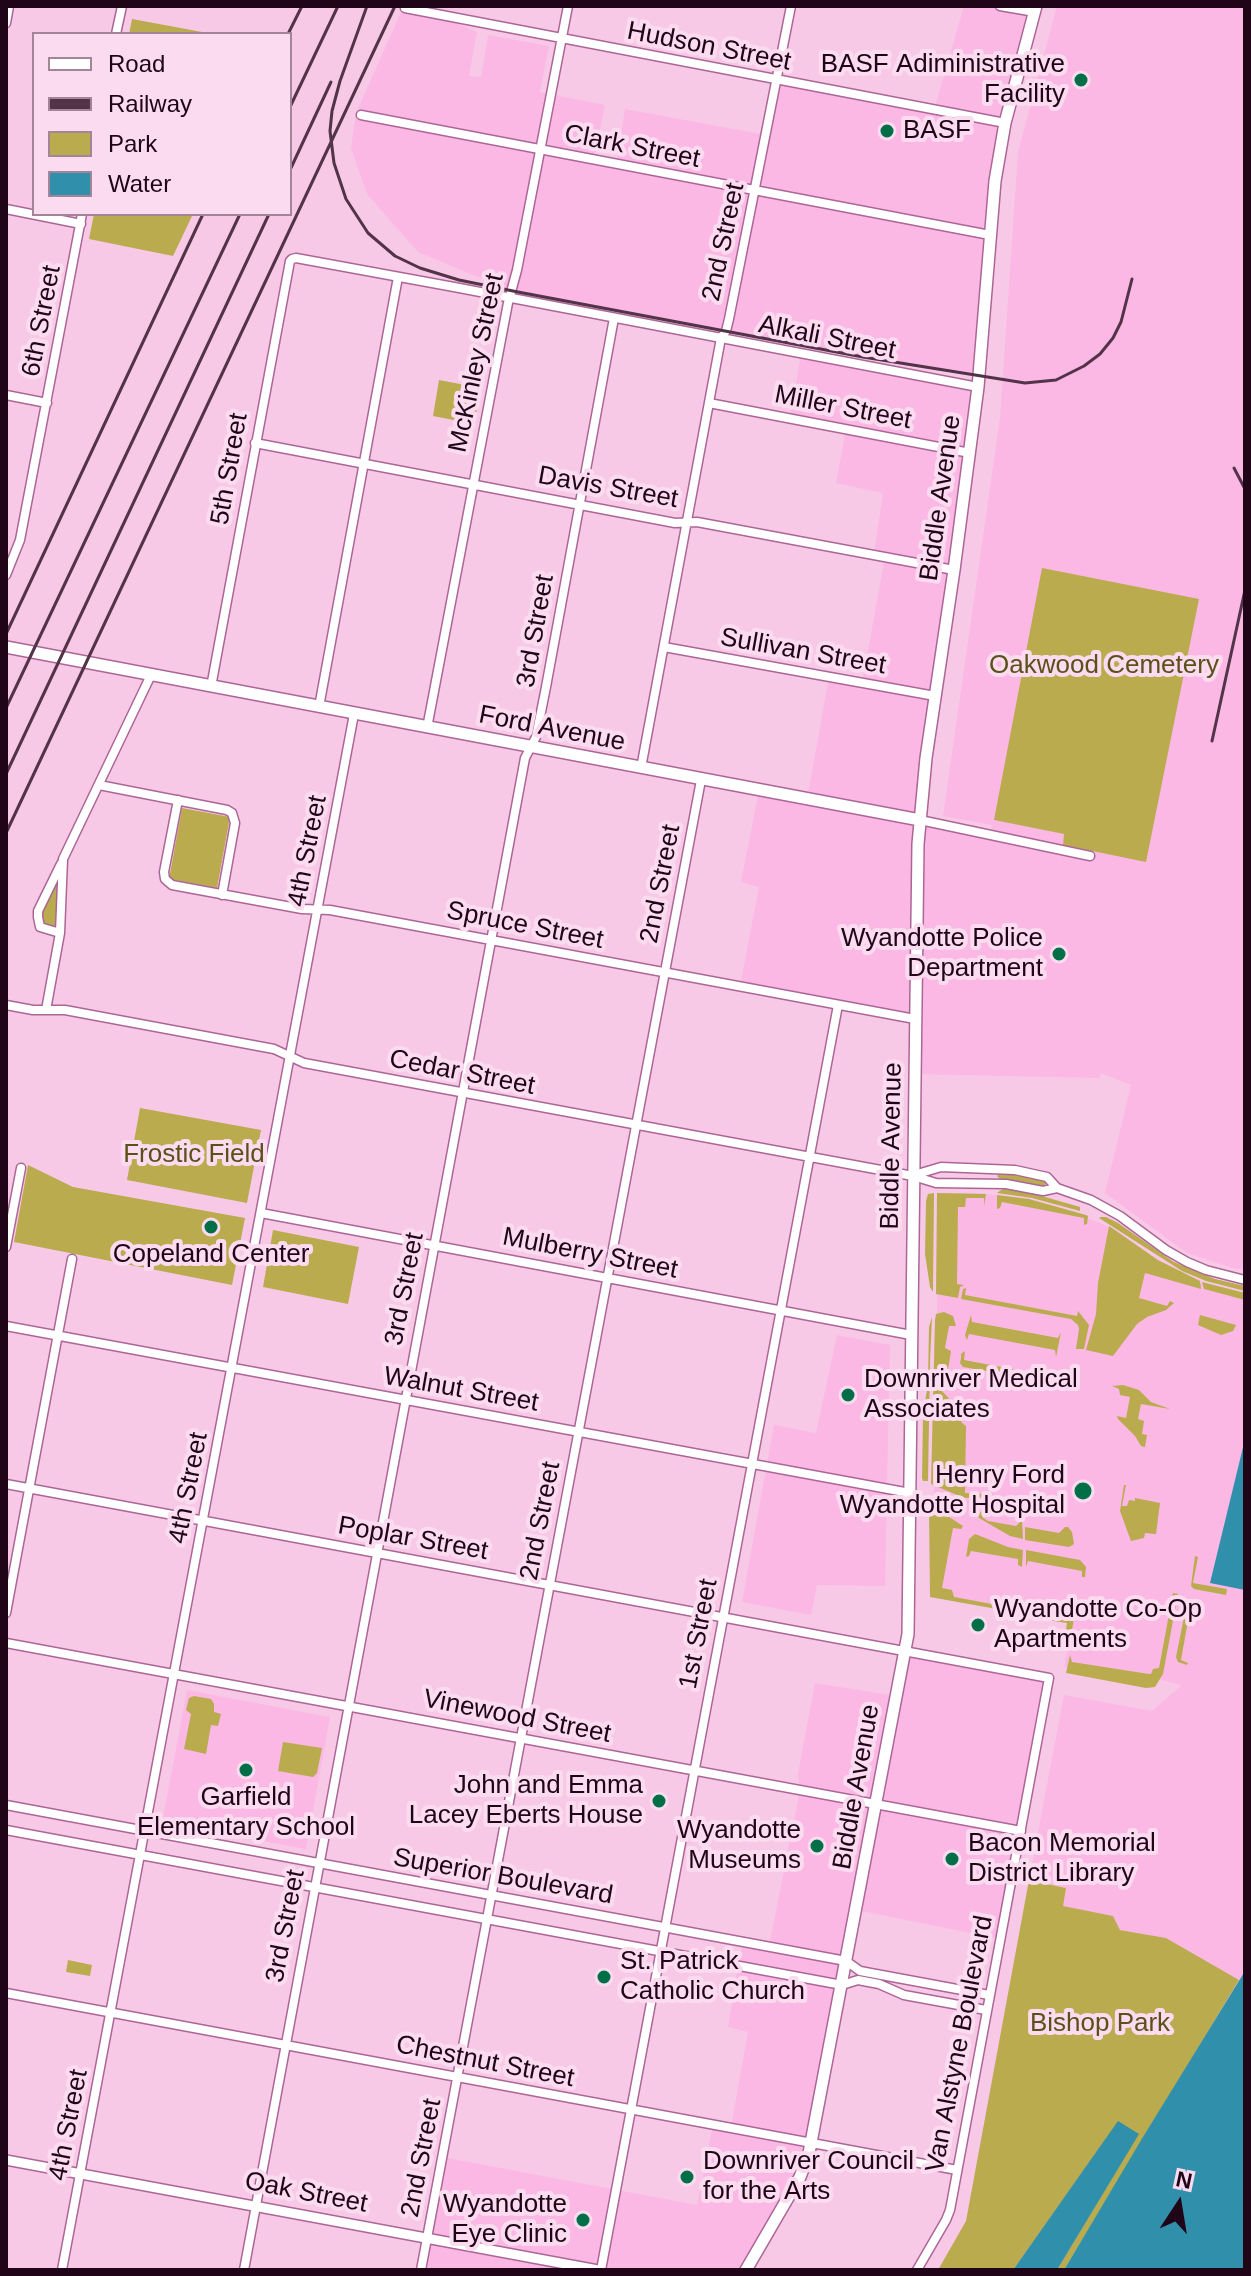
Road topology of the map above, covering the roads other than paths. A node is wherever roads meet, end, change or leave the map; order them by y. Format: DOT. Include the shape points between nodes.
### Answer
graph roads {
  1 [pos="9,6"];
  2 [pos="122,6"];
  3 [pos="568,6"];
  4 [pos="791,6"];
  5 [pos="1000,6"];
  6 [pos="405,8"];
  7 [pos="1036,9"];
  8 [pos="6,23"];
  9 [pos="116,32"];
  10 [pos="562,40"];
  11 [pos="776,80"];
  12 [pos="361,115"];
  13 [pos="1005,123"];
  14 [pos="540,150"];
  15 [pos="756,190"];
  16 [pos="6,209"];
  17 [pos="32,212"];
  18 [pos="59,216"];
  19 [pos="82,219"];
  20 [pos="990,235"];
  21 [pos="292,259"];
  22 [pos="398,277"];
  23 [pos="509,298"];
  24 [pos="614,318"];
  25 [pos="721,338"];
  26 [pos="978,387"];
  27 [pos="6,395"];
  28 [pos="47,403"];
  29 [pos="709,403"];
  30 [pos="255,443"];
  31 [pos="970,453"];
  32 [pos="363,464"];
  33 [pos="473,485"];
  34 [pos="579,505"];
  35 [pos="688,522"];
  36 [pos="954,570"];
  37 [pos="6,575"];
  38 [pos="6,647"];
  39 [pos="664,647"];
  40 [pos="151,675"];
  41 [pos="211,687"];
  42 [pos="935,696"];
  43 [pos="319,707"];
  44 [pos="354,714"];
  45 [pos="427,728"];
  46 [pos="531,747"];
  47 [pos="641,768"];
  48 [pos="701,780"];
  49 [pos="99,785"];
  50 [pos="178,800"];
  51 [pos="920,820"];
  52 [pos="1090,856"];
  53 [pos="63,859"];
  54 [pos="222,895"];
  55 [pos="318,910"];
  56 [pos="60,933"];
  57 [pos="491,940"];
  58 [pos="664,972"];
  59 [pos="6,1005"];
  60 [pos="838,1005"];
  61 [pos="46,1010"];
  62 [pos="915,1019"];
  63 [pos="290,1056"];
  64 [pos="462,1093"];
  65 [pos="636,1125"];
  66 [pos="809,1158"];
  67 [pos="21,1168"];
  68 [pos="913,1176"];
  69 [pos="1057,1188"];
  70 [pos="261,1213"];
  71 [pos="434,1245"];
  72 [pos="6,1247"];
  73 [pos="72,1259"];
  74 [pos="607,1278"];
  75 [pos="1245,1280"];
  76 [pos="780,1310"];
  77 [pos="6,1326"];
  78 [pos="58,1335"];
  79 [pos="911,1335"];
  80 [pos="232,1368"];
  81 [pos="405,1400"];
  82 [pos="578,1432"];
  83 [pos="751,1464"];
  84 [pos="6,1484"];
  85 [pos="29,1488"];
  86 [pos="910,1493"];
  87 [pos="203,1520"];
  88 [pos="376,1553"];
  89 [pos="549,1585"];
  90 [pos="6,1613"];
  91 [pos="723,1617"];
  92 [pos="6,1643"];
  93 [pos="904,1650"];
  94 [pos="174,1674"];
  95 [pos="1049,1678"];
  96 [pos="347,1706"];
  97 [pos="521,1738"];
  98 [pos="694,1771"];
  99 [pos="876,1804"];
  100 [pos="6,1805"];
  101 [pos="6,1830"];
  102 [pos="145,1831"];
  103 [pos="1021,1831"];
  104 [pos="140,1854"];
  105 [pos="318,1863"];
  106 [pos="314,1886"];
  107 [pos="491,1896"];
  108 [pos="487,1920"];
  109 [pos="665,1927"];
  110 [pos="660,1952"];
  111 [pos="846,1961"];
  112 [pos="842,1985"];
  113 [pos="6,1993"];
  114 [pos="989,1995"];
  115 [pos="986,2010"];
  116 [pos="111,2013"];
  117 [pos="284,2045"];
  118 [pos="457,2077"];
  119 [pos="631,2109"];
  120 [pos="812,2143"];
  121 [pos="6,2160"];
  122 [pos="957,2170"];
  123 [pos="80,2174"];
  124 [pos="255,2205"];
  125 [pos="427,2238"];
  126 [pos="62,2270"];
  127 [pos="244,2270"];
  128 [pos="421,2270"];
  129 [pos="599,2270"];
  130 [pos="746,2270"];
  131 [pos="917,2270"];
  1 -- 8 [label="street"];
  2 -- 9 [label="street"];
  3 -- 10 [label="street, McKinley Street"];
  4 -- 11 [label="street, 2nd Street"];
  5 -- 7 [label="street"];
  6 -- 10 [label="street, Hudson Street"];
  7 -- 13 [label="main road, Biddle Avenue"];
  10 -- 11 [label="street, Hudson Street"];
  10 -- 14 [label="street, McKinley Street"];
  11 -- 13 [label="street, Hudson Street"];
  11 -- 15 [label="street, 2nd Street"];
  12 -- 14 [label="street, Clark Street"];
  13 -- 20 [label="main road, Biddle Avenue"];
  14 -- 15 [label="street, Clark Street"];
  14 -- 23 [label="street, McKinley Street"];
  15 -- 20 [label="street, Clark Street"];
  15 -- 25 [label="street, 2nd Street"];
  16 -- 17 [label="street"];
  18 -- 19 [label="street"];
  19 -- 28 [label="street, 6th Street"];
  20 -- 26 [label="main road, Biddle Avenue"];
  21 -- 22 [label="street, Alkali Street"];
  21 -- 30 [label="street, 5th Street"];
  22 -- 23 [label="street, Alkali Street"];
  22 -- 32 [label="street"];
  23 -- 24 [label="street, Alkali Street"];
  23 -- 33 [label="street, McKinley Street"];
  24 -- 25 [label="street, Alkali Street"];
  24 -- 34 [label="street, 3rd Street"];
  25 -- 26 [label="street, Alkali Street"];
  25 -- 29 [label="street, 2nd Street"];
  26 -- 31 [label="main road, Biddle Avenue"];
  27 -- 28 [label="street"];
  28 -- 37 [label="street, 6th Street" via="20,540"];
  29 -- 31 [label="street, Miller Street"];
  29 -- 35 [label="street, 2nd Street"];
  30 -- 32 [label="street, Davis Street"];
  30 -- 41 [label="street, 5th Street"];
  31 -- 36 [label="main road, Biddle Avenue"];
  32 -- 33 [label="street, Davis Street"];
  32 -- 43 [label="street"];
  33 -- 34 [label="street, Davis Street"];
  33 -- 45 [label="street, McKinley Street"];
  34 -- 35 [label="street, Davis Street"];
  34 -- 46 [label="street, 3rd Street"];
  35 -- 36 [label="street, Davis Street"];
  35 -- 39 [label="street, 2nd Street"];
  36 -- 42 [label="main road, Biddle Avenue"];
  38 -- 40 [label="main road, Ford Avenue"];
  39 -- 42 [label="street, Sullivan Street"];
  39 -- 47 [label="street, 2nd Street"];
  40 -- 41 [label="main road, Ford Avenue"];
  40 -- 49 [label="street"];
  41 -- 43 [label="main road, Ford Avenue"];
  42 -- 51 [label="main road, Biddle Avenue"];
  43 -- 44 [label="main road, Ford Avenue"];
  44 -- 45 [label="main road, Ford Avenue"];
  44 -- 55 [label="street, 4th Street"];
  45 -- 46 [label="main road, Ford Avenue"];
  46 -- 47 [label="main road, Ford Avenue"];
  46 -- 57 [label="street, 3rd Street"];
  47 -- 48 [label="main road, Ford Avenue"];
  48 -- 51 [label="main road, Ford Avenue"];
  48 -- 58 [label="street, 2nd Street"];
  49 -- 50 [label="street"];
  49 -- 53 [label="street"];
  50 -- 54 [label="street" via="227,810 234,817"];
  50 -- 54 [label="street, Spruce Street" via="165,879"];
  51 -- 52 [label="street, Ford Avenue"];
  51 -- 62 [label="main road, Biddle Avenue"];
  53 -- 56 [label="street"];
  53 -- 56 [label="street" via="38,911 40,927"];
  54 -- 55 [label="street, Spruce Street"];
  55 -- 57 [label="street, Spruce Street"];
  55 -- 63 [label="street, 4th Street"];
  56 -- 61 [label="street"];
  57 -- 58 [label="street, Spruce Street"];
  57 -- 64 [label="street, 3rd Street"];
  58 -- 60 [label="street, Spruce Street"];
  58 -- 65 [label="street, 2nd Street"];
  59 -- 61 [label="street, Cedar Street"];
  60 -- 62 [label="street, Spruce Street"];
  60 -- 66 [label="street, 1st Street"];
  61 -- 63 [label="street, Cedar Street"];
  62 -- 68 [label="main road, Biddle Avenue"];
  63 -- 64 [label="street, Cedar Street"];
  63 -- 70 [label="street, 4th Street"];
  64 -- 65 [label="street, Cedar Street"];
  64 -- 71 [label="street, 3rd Street"];
  65 -- 66 [label="street, Cedar Street"];
  65 -- 74 [label="street, 2nd Street"];
  66 -- 68 [label="street, Cedar Street"];
  66 -- 76 [label="street, 1st Street"];
  67 -- 72 [label="street"];
  68 -- 69 [label="street, Cedar Street" via="936,1183"];
  68 -- 69 [label="street" via="941,1167 1004,1169 1047,1177"];
  68 -- 79 [label="main road, Biddle Avenue"];
  69 -- 75 [label="street" via="1104,1206 1187,1262"];
  70 -- 71 [label="street, Mulberry Street"];
  70 -- 80 [label="street, 4th Street"];
  71 -- 74 [label="street, Mulberry Street"];
  71 -- 81 [label="street, 3rd Street"];
  73 -- 78 [label="street"];
  74 -- 76 [label="street, Mulberry Street"];
  74 -- 82 [label="street, 2nd Street"];
  76 -- 79 [label="street, Mulberry Street"];
  76 -- 83 [label="street, 1st Street"];
  77 -- 78 [label="street, Walnut Street"];
  78 -- 80 [label="street, Walnut Street"];
  78 -- 85 [label="street"];
  79 -- 86 [label="main road, Biddle Avenue"];
  80 -- 81 [label="street, Walnut Street"];
  80 -- 87 [label="street, 4th Street"];
  81 -- 82 [label="street, Walnut Street"];
  81 -- 88 [label="street, 3rd Street"];
  82 -- 83 [label="street, Walnut Street"];
  82 -- 89 [label="street, 2nd Street"];
  83 -- 86 [label="street, Walnut Street"];
  83 -- 91 [label="street, 1st Street"];
  84 -- 85 [label="street, Poplar Street"];
  85 -- 87 [label="street, Poplar Street"];
  85 -- 90 [label="street"];
  86 -- 93 [label="main road, Biddle Avenue"];
  87 -- 88 [label="street, Poplar Street"];
  87 -- 94 [label="street, 4th Street"];
  88 -- 89 [label="street, Poplar Street"];
  88 -- 96 [label="street, 3rd Street"];
  89 -- 91 [label="street, Poplar Street"];
  89 -- 97 [label="street, 2nd Street"];
  91 -- 93 [label="street, Poplar Street"];
  91 -- 98 [label="street, 1st Street"];
  92 -- 94 [label="street, Vinewood Street"];
  93 -- 95 [label="street, Poplar Street"];
  93 -- 99 [label="main road, Biddle Avenue"];
  94 -- 96 [label="street, Vinewood Street"];
  94 -- 102 [label="street, 4th Street"];
  95 -- 103 [label="street, Van Alstyne Boulevard"];
  96 -- 97 [label="street, Vinewood Street"];
  96 -- 105 [label="street, 3rd Street"];
  97 -- 98 [label="street, Vinewood Street"];
  97 -- 107 [label="street, 2nd Street"];
  98 -- 99 [label="street, Vinewood Street"];
  98 -- 109 [label="street, 1st Street"];
  99 -- 103 [label="street, Vinewood Street"];
  99 -- 111 [label="main road, Biddle Avenue"];
  100 -- 102 [label="street, Superior Boulevard"];
  101 -- 104 [label="street, Superior Boulevard"];
  102 -- 104 [label="street, 4th Street"];
  102 -- 105 [label="street, Superior Boulevard"];
  103 -- 114 [label="street, Van Alstyne Boulevard"];
  104 -- 106 [label="street, Superior Boulevard"];
  104 -- 116 [label="street, 4th Street"];
  105 -- 106 [label="street, 3rd Street"];
  105 -- 107 [label="street, Superior Boulevard"];
  106 -- 108 [label="street, Superior Boulevard"];
  106 -- 117 [label="street, 3rd Street"];
  107 -- 108 [label="street, 2nd Street"];
  107 -- 109 [label="street, Superior Boulevard"];
  108 -- 110 [label="street, Superior Boulevard"];
  108 -- 118 [label="street, 2nd Street"];
  109 -- 110 [label="street, 1st Street"];
  109 -- 111 [label="street, Superior Boulevard"];
  110 -- 112 [label="street, Superior Boulevard"];
  110 -- 119 [label="street, 1st Street"];
  111 -- 112 [label="main road, Biddle Avenue"];
  111 -- 114 [label="street, Superior Boulevard" via="860,1971"];
  112 -- 115 [label="street, Superior Boulevard" via="858,1980 899,1994"];
  112 -- 120 [label="main road, Biddle Avenue"];
  113 -- 116 [label="street, Chestnut Street"];
  114 -- 115 [label="street, Van Alstyne Boulevard"];
  115 -- 122 [label="street, Van Alstyne Boulevard"];
  116 -- 117 [label="street, Chestnut Street"];
  116 -- 123 [label="street, 4th Street"];
  117 -- 118 [label="street, Chestnut Street"];
  117 -- 124 [label="street, 3rd Street"];
  118 -- 119 [label="street, Chestnut Street"];
  118 -- 125 [label="street, 2nd Street"];
  119 -- 120 [label="street, Chestnut Street"];
  119 -- 129 [label="street, 1st Street"];
  120 -- 122 [label="street, Chestnut Street"];
  120 -- 130 [label="main road, Biddle Avenue" via="800,2177"];
  121 -- 123 [label="street, Oak Street"];
  122 -- 131 [label="street, Van Alstyne Boulevard" via="946,2220"];
  123 -- 124 [label="street, Oak Street"];
  123 -- 126 [label="street, 4th Street"];
  124 -- 125 [label="street, Oak Street"];
  124 -- 127 [label="street, 3rd Street"];
  125 -- 128 [label="street, 2nd Street"];
  125 -- 129 [label="street, Oak Street"];
}
